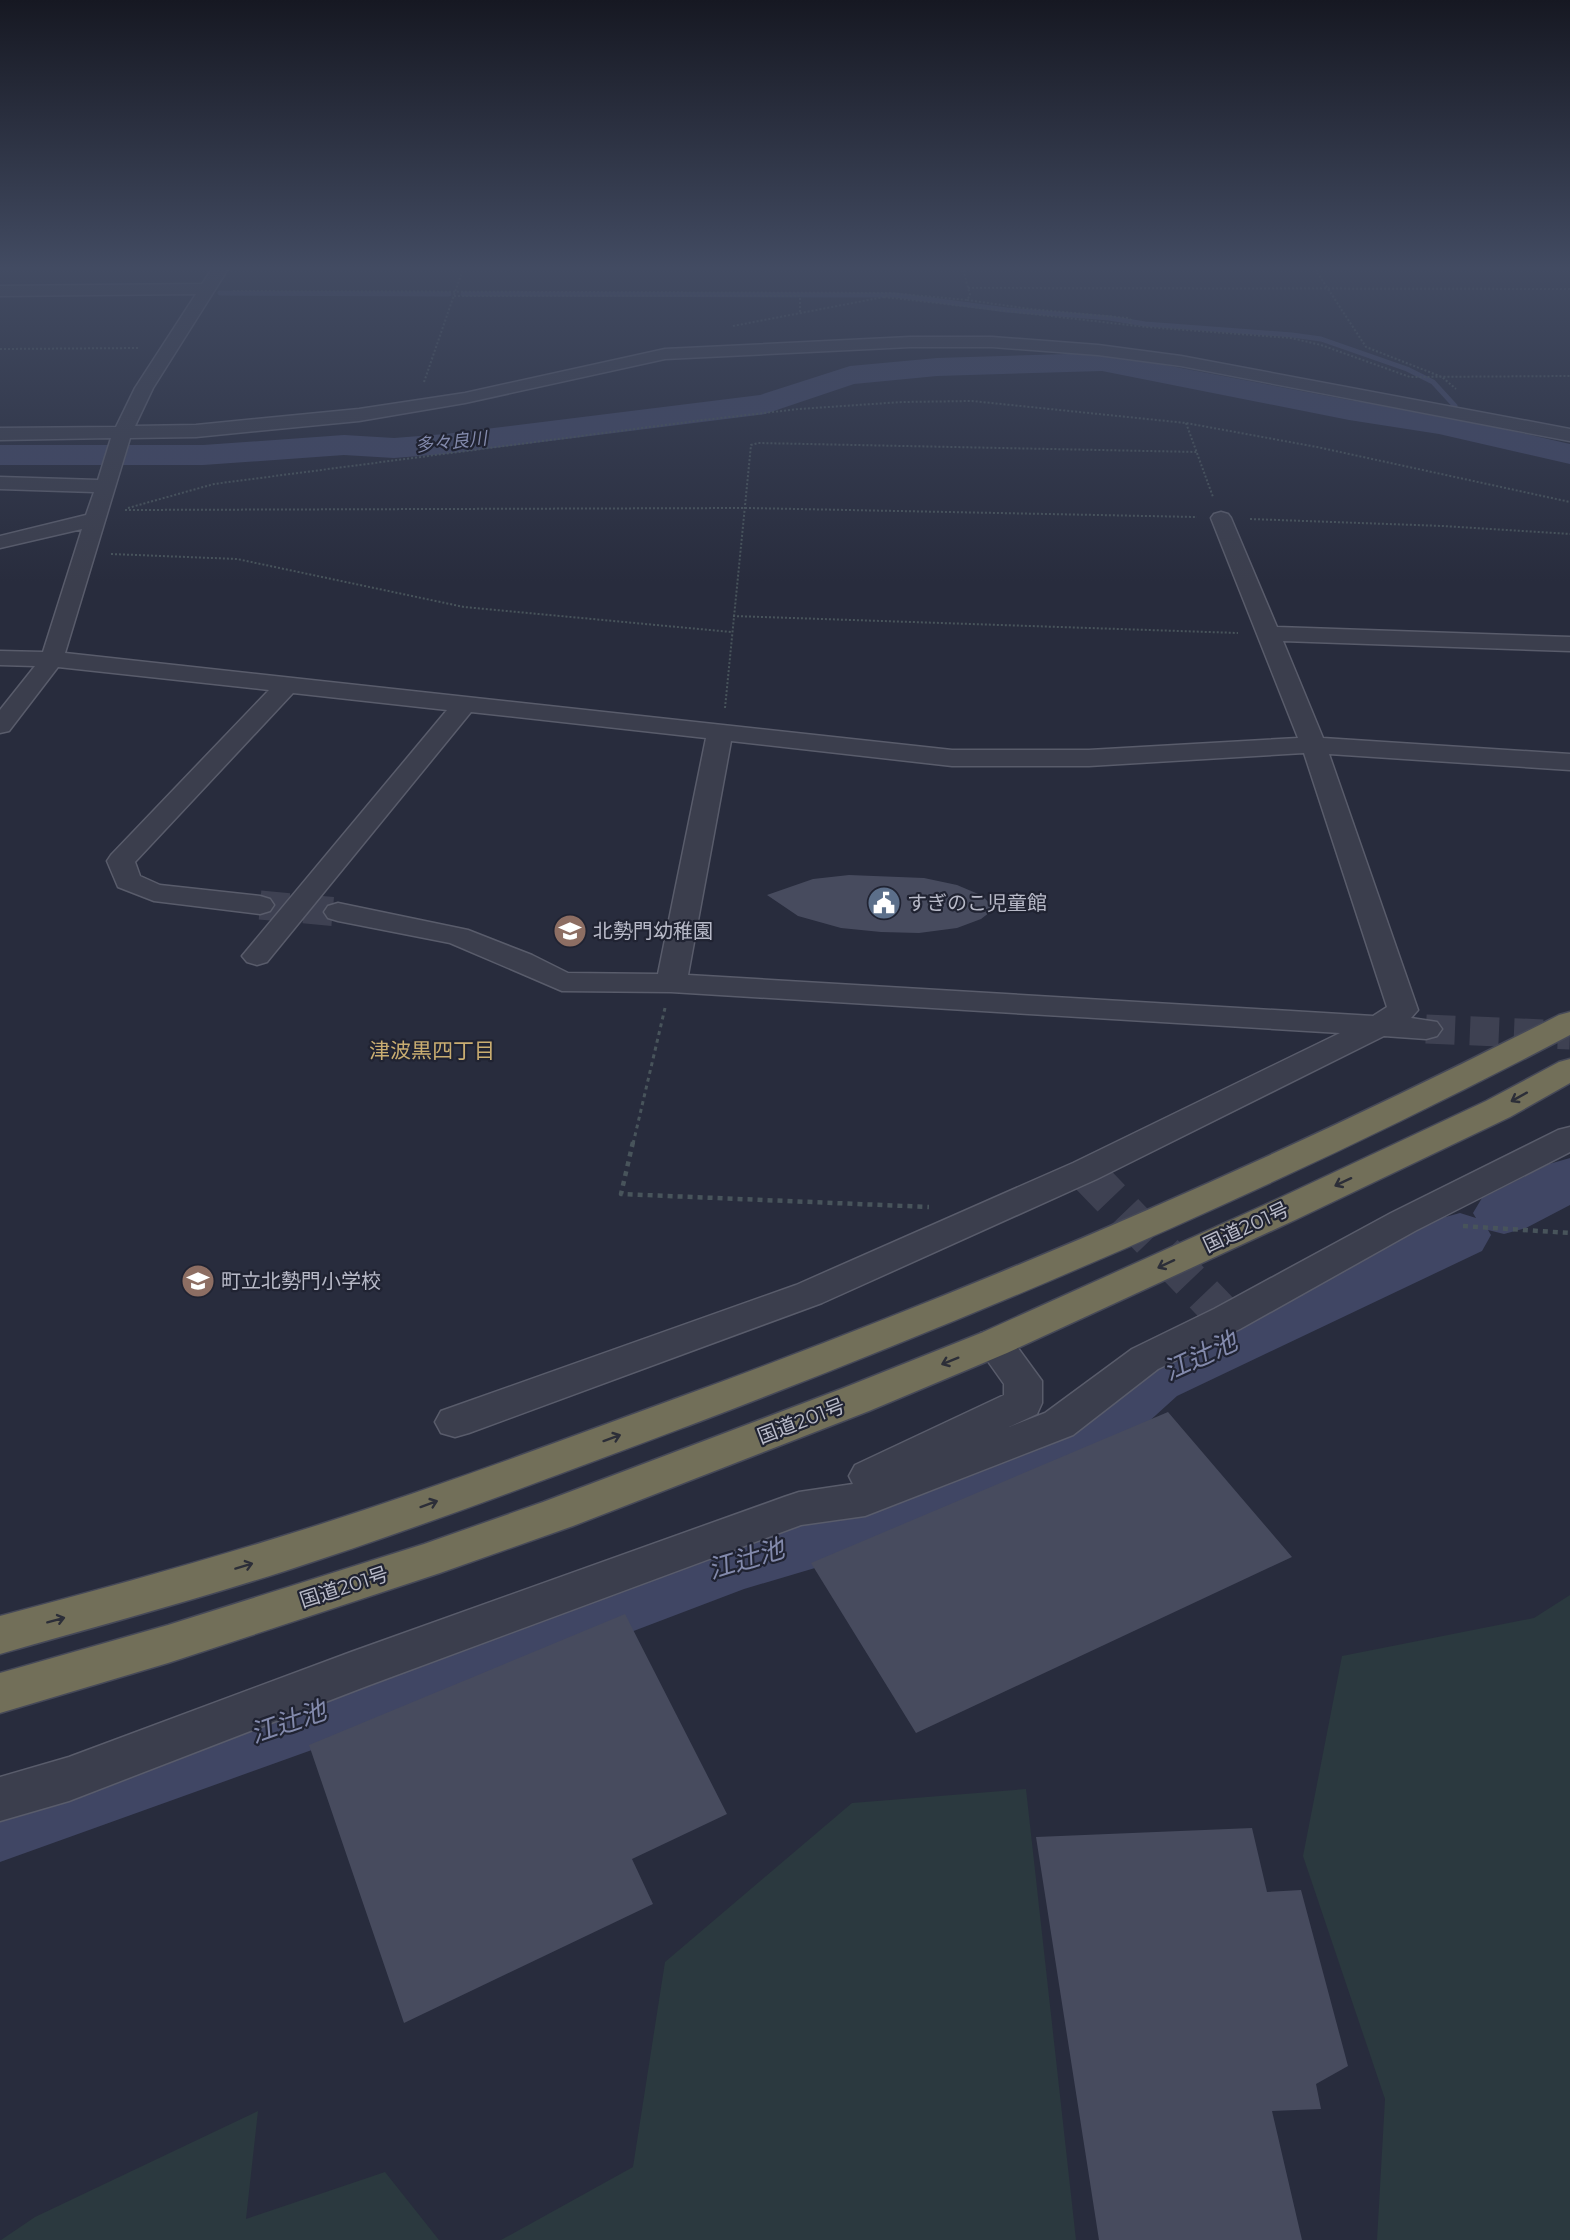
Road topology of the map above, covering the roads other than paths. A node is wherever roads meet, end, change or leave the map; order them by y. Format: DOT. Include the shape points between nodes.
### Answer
graph roads {
  1 [pos="153,374"];
  2 [pos="576,374"];
  3 [pos="1247,374"];
  4 [pos="0,434"];
  5 [pos="1570,435"];
  6 [pos="122,436"];
  7 [pos="0,483"];
  8 [pos="106,484"];
  9 [pos="1221,518"];
  10 [pos="93,520"];
  11 [pos="0,542"];
  12 [pos="1269,634"];
  13 [pos="1570,644"];
  14 [pos="0,658"];
  15 [pos="52,659"];
  16 [pos="287,685"];
  17 [pos="465,704"];
  18 [pos="0,726"];
  19 [pos="720,733"];
  20 [pos="1312,745"];
  21 [pos="1570,762"];
  22 [pos="260,905"];
  23 [pos="338,912"];
  24 [pos="257,956"];
  25 [pos="671,983"];
  26 [pos="1570,1022"];
  27 [pos="1380,1026"];
  28 [pos="1426,1029"];
  29 [pos="1570,1069"];
  30 [pos="1570,1138"];
  31 [pos="994,1343"];
  32 [pos="455,1422"];
  33 [pos="799,1509"];
  34 [pos="0,1635"];
  35 [pos="0,1693"];
  36 [pos="0,1799"];
  1 -- 6 [label="street"];
  2 -- 6 [label="street" via="360,415"];
  3 -- 5 [label="street"];
  4 -- 6 [label="street"];
  6 -- 8 [label="street"];
  7 -- 8 [label="street"];
  8 -- 10 [label="street"];
  9 -- 12 [label="street"];
  10 -- 11 [label="street"];
  10 -- 15 [label="street"];
  12 -- 13 [label="street"];
  12 -- 20 [label="street"];
  14 -- 15 [label="street"];
  15 -- 16 [label="street"];
  15 -- 18 [label="street"];
  16 -- 17 [label="street"];
  16 -- 22 [label="street" via="121,861 128,880 154,893"];
  17 -- 19 [label="street"];
  17 -- 24 [label="street"];
  19 -- 20 [label="street" via="952,758 1012,760"];
  19 -- 25 [label="street"];
  20 -- 21 [label="street"];
  20 -- 27 [label="street" via="1403,1010"];
  23 -- 25 [label="street" via="458,936 562,982"];
  25 -- 27 [label="street"];
  34 -- 26 [label="highway, 国道201号, one-way" via="326,1540 816,1363 1251,1181 1461,1080"];
  27 -- 28 [label="street"];
  27 -- 32 [label="street" via="1085,1171 808,1294"];
  29 -- 31 [label="highway, 国道201号, one-way" via="1465,1124"];
  30 -- 33 [label="street" via="1145,1359 1059,1424 866,1499"];
  31 -- 33 [label="street" via="1023,1381 1023,1403"];
  31 -- 35 [label="highway, 国道201号, one-way" via="855,1401 558,1514 168,1644"];
  33 -- 36 [label="street" via="69,1779"];
}
